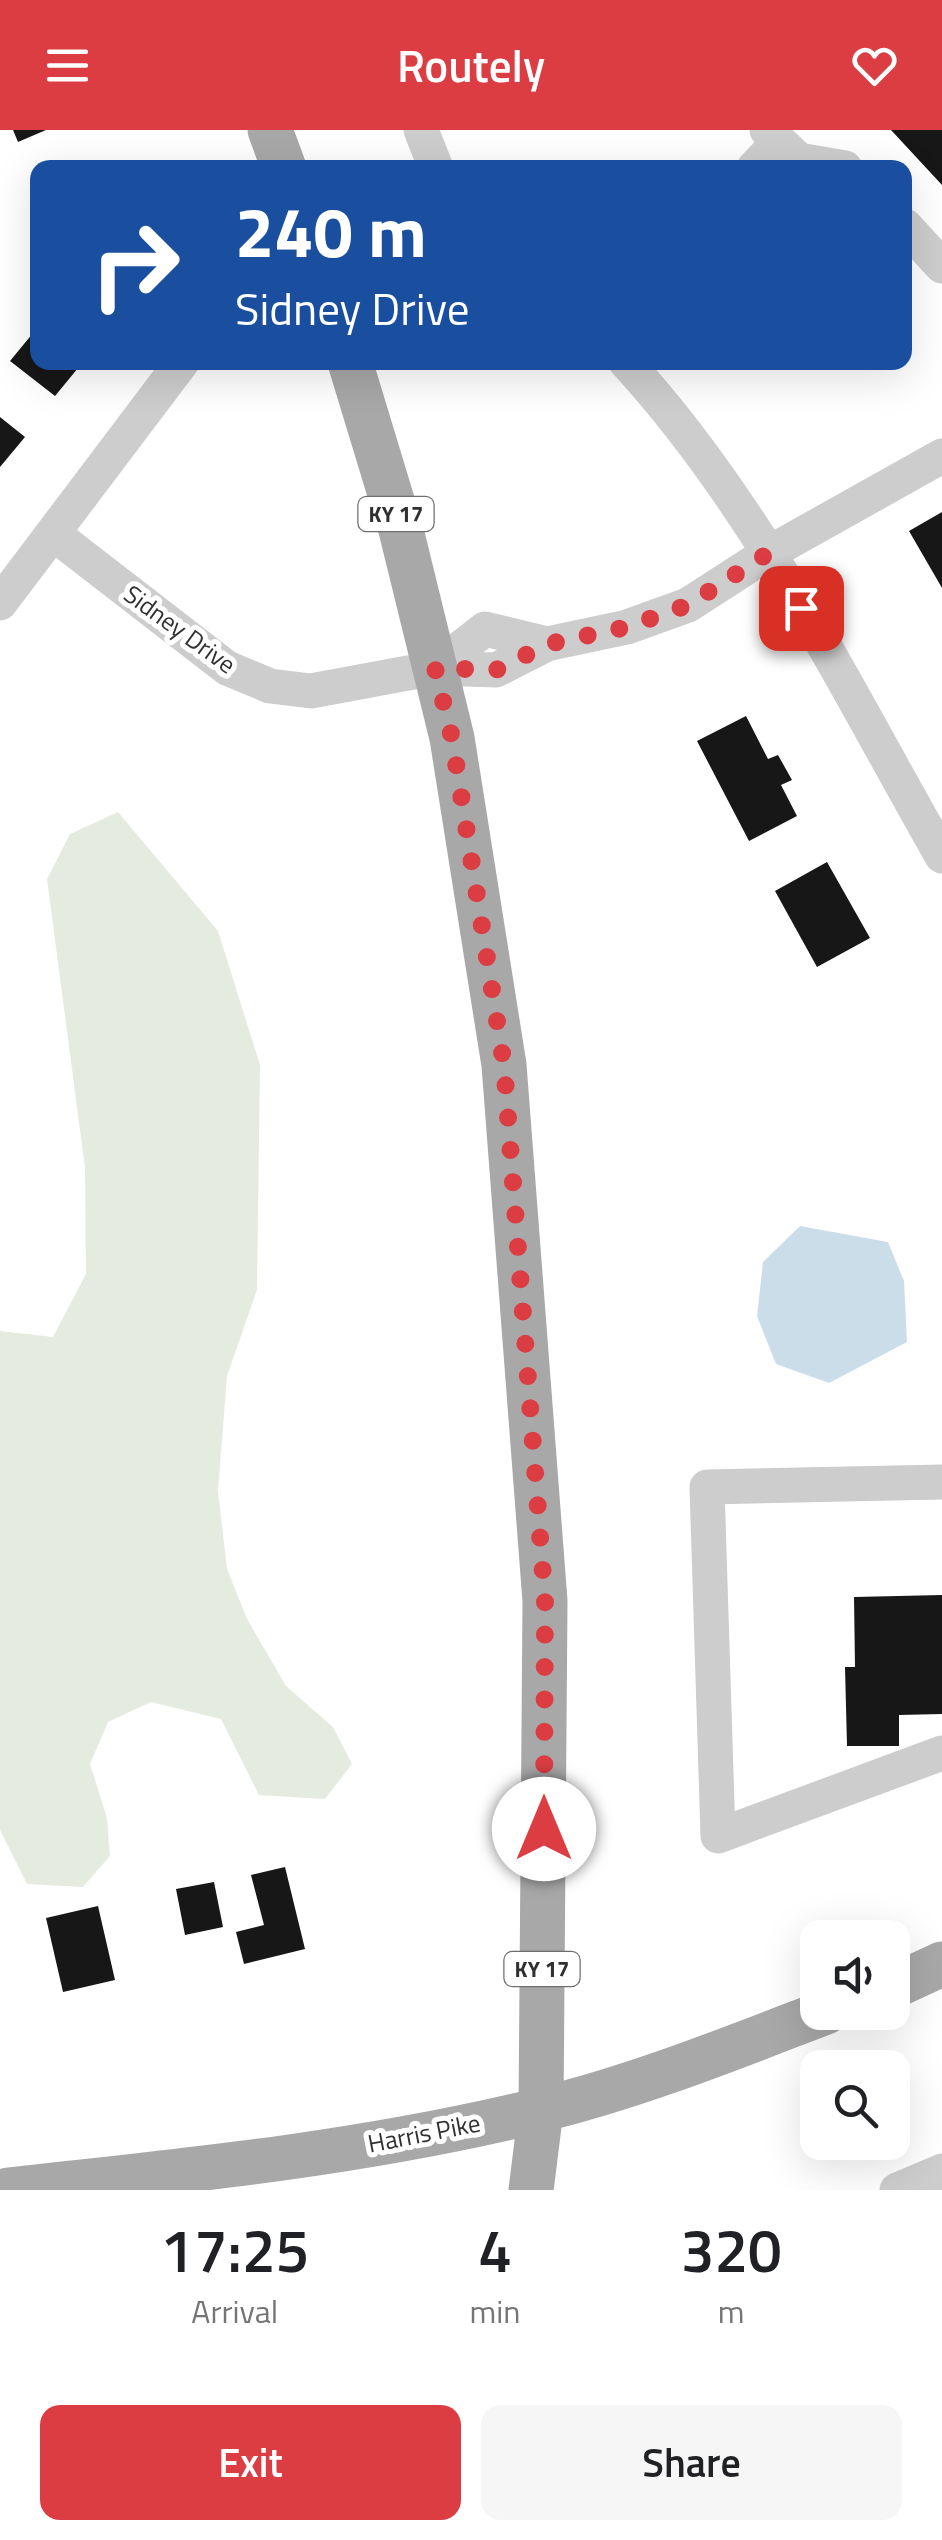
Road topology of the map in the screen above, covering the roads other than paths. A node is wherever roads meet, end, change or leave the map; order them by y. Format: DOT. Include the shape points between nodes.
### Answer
graph roads {
  1 [pos="270,130"];
  2 [pos="420,130"];
  3 [pos="774,136"];
  4 [pos="281,160"];
  5 [pos="433,160"];
  6 [pos="759,160"];
  7 [pos="799,160"];
  8 [pos="912,234"];
  9 [pos="942,266"];
  10 [pos="176,370"];
  11 [pos="352,370"];
  12 [pos="633,370"];
  13 [pos="942,456"];
  14 [pos="55,536"];
  15 [pos="767,554"];
  16 [pos="0,603"];
  17 [pos="435,668"];
  18 [pos="937,834"];
  19 [pos="942,1482"];
  20 [pos="942,1753"];
  21 [pos="942,1964"];
  22 [pos="910,1978"];
  23 [pos="800,2022"];
  24 [pos="541,2110"];
  25 [pos="942,2171"];
  26 [pos="8,2190"];
  27 [pos="532,2190"];
  28 [pos="897,2190"];
  1 -- 4 [label="main road"];
  2 -- 5 [label="street"];
  3 -- 6 [label="street"];
  3 -- 7 [label="street"];
  8 -- 9 [label="street"];
  10 -- 14 [label="street"];
  11 -- 17 [label="main road, KY 17"];
  12 -- 15 [label="street" via="713,469"];
  13 -- 15 [label="street, Sidney Drive"];
  14 -- 16 [label="street"];
  14 -- 17 [label="street, Sidney Drive" via="228,668 270,686 311,691"];
  15 -- 17 [label="street, Sidney Drive" via="688,605 627,627 548,644 496,670"];
  15 -- 18 [label="street"];
  17 -- 24 [label="main road, KY 17" via="504,1065 538,1478 545,1601"];
  19 -- 20 [label="street" via="707,1487 718,1836"];
  21 -- 22 [label="main road"];
  23 -- 24 [label="main road, Harris Pike" via="665,2074"];
  24 -- 26 [label="main road, Harris Pike" via="343,2149"];
  24 -- 27 [label="main road, KY 17"];
  25 -- 28 [label="street"];
}
